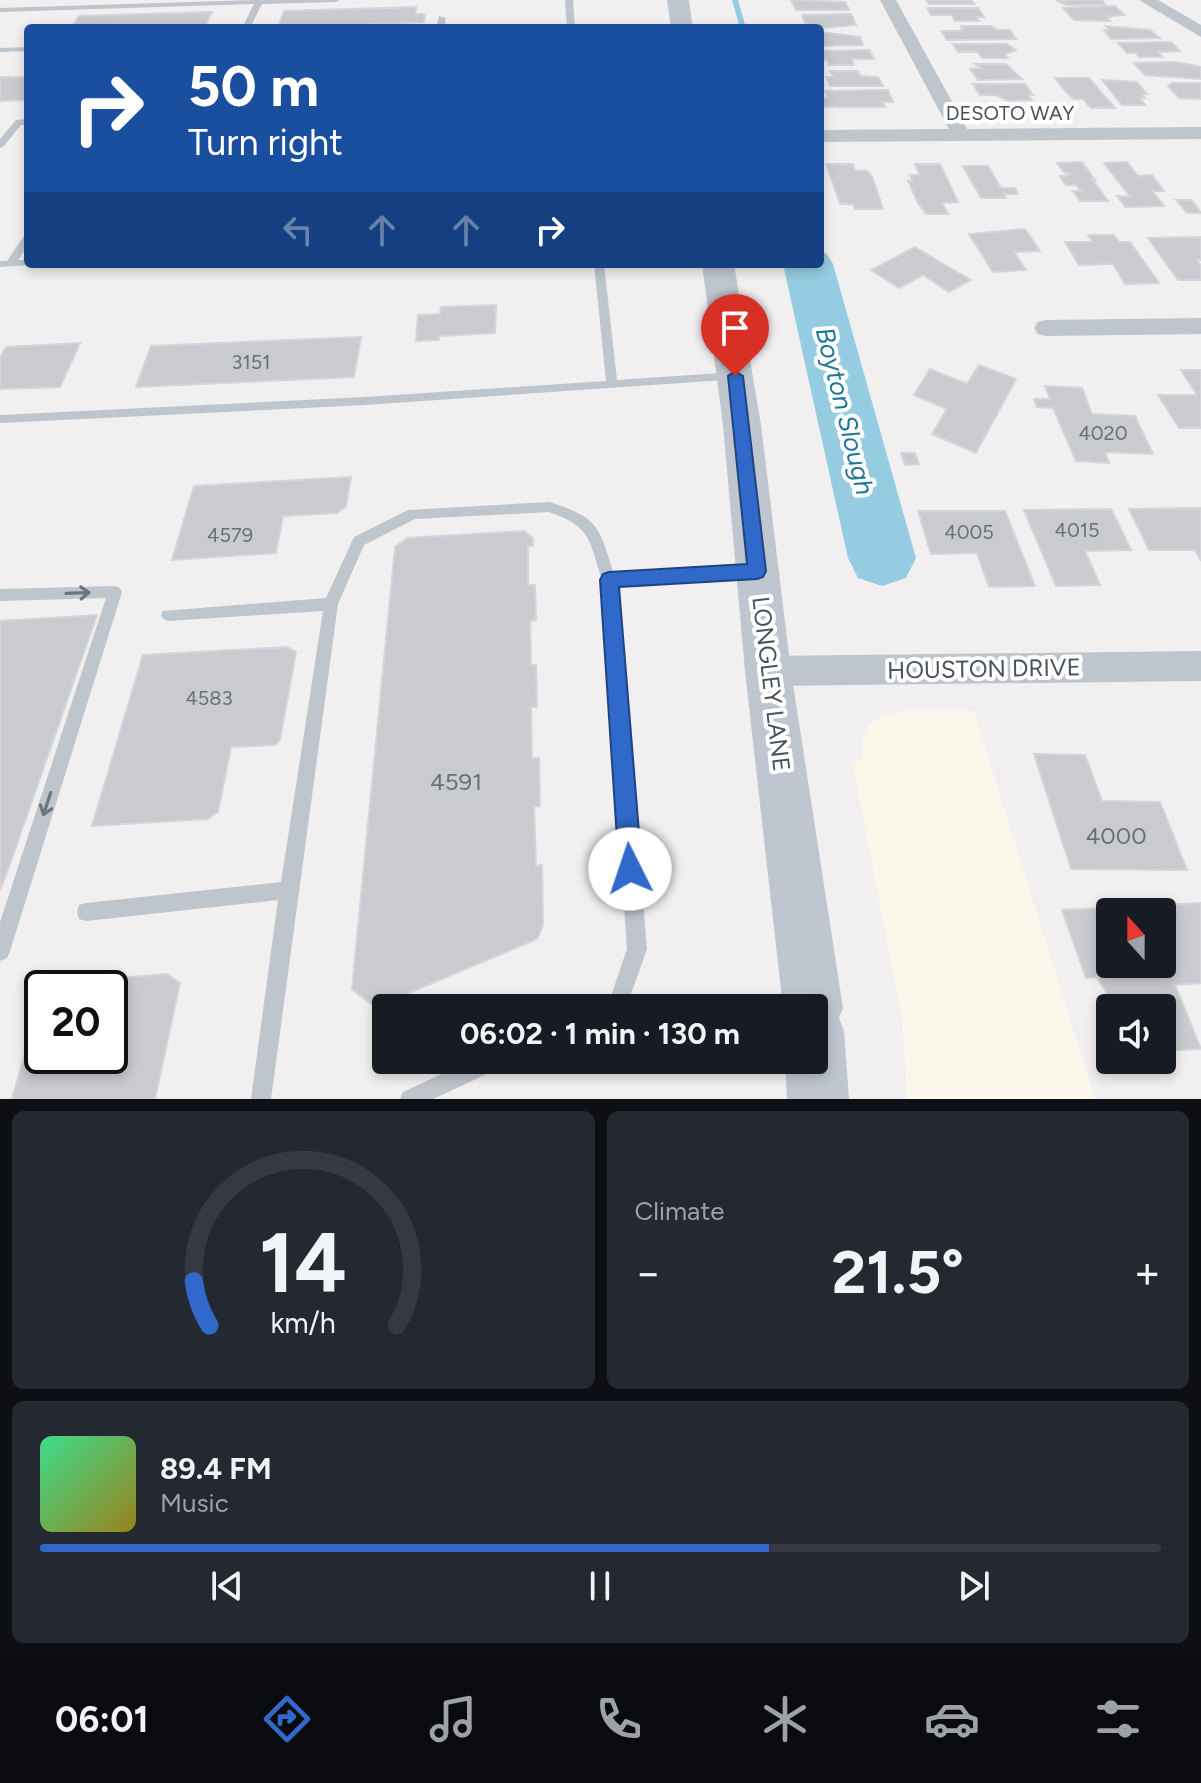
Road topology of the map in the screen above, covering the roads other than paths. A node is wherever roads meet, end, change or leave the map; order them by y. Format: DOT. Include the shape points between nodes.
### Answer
graph roads {
  1 [pos="336,0"];
  2 [pos="569,0"];
  3 [pos="678,0"];
  4 [pos="888,0"];
  5 [pos="1147,0"];
  6 [pos="259,2"];
  7 [pos="0,10"];
  8 [pos="442,18"];
  9 [pos="248,24"];
  10 [pos="441,24"];
  11 [pos="571,24"];
  12 [pos="681,24"];
  13 [pos="1201,32"];
  14 [pos="24,49"];
  15 [pos="0,50"];
  16 [pos="24,122"];
  17 [pos="1201,133"];
  18 [pos="961,135"];
  19 [pos="824,136"];
  20 [pos="0,145"];
  21 [pos="24,243"];
  22 [pos="6,264"];
  23 [pos="599,268"];
  24 [pos="719,268"];
  25 [pos="1201,326"];
  26 [pos="1046,328"];
  27 [pos="735,376"];
  28 [pos="612,385"];
  29 [pos="0,419"];
  30 [pos="757,571"];
  31 [pos="609,580"];
  32 [pos="0,595"];
  33 [pos="331,604"];
  34 [pos="168,615"];
  35 [pos="1201,666"];
  36 [pos="768,671"];
  37 [pos="289,890"];
  38 [pos="86,912"];
  39 [pos="0,951"];
  40 [pos="621,994"];
  41 [pos="811,994"];
  42 [pos="464,1074"];
  43 [pos="817,1074"];
  44 [pos="261,1099"];
  45 [pos="410,1099"];
  46 [pos="818,1099"];
  1 -- 6 [label="lane"];
  2 -- 11 [label="lane"];
  3 -- 12 [label="main road"];
  4 -- 18 [label="street"];
  5 -- 13 [label="street"];
  6 -- 7 [label="lane"];
  6 -- 9 [label="lane"];
  8 -- 10 [label="lane"];
  14 -- 15 [label="lane"];
  16 -- 20 [label="lane"];
  17 -- 18 [label="street, DESOTO WAY"];
  18 -- 19 [label="street, DESOTO WAY"];
  21 -- 22 [label="lane"];
  23 -- 28 [label="lane"];
  24 -- 27 [label="main road, LONGLEY LANE"];
  25 -- 26 [label="street"];
  27 -- 28 [label="lane"];
  27 -- 30 [label="main road, LONGLEY LANE"];
  28 -- 29 [label="lane"];
  30 -- 31 [label="lane"];
  30 -- 36 [label="main road, LONGLEY LANE"];
  31 -- 33 [label="lane" via="593,531 549,507 413,514 359,541"];
  31 -- 40 [label="lane" via="637,949"];
  32 -- 39 [label="lane, one-way" via="115,592"];
  33 -- 34 [label="lane"];
  33 -- 37 [label="lane"];
  35 -- 36 [label="street, HOUSTON DRIVE"];
  36 -- 41 [label="main road, LONGLEY LANE"];
  37 -- 38 [label="lane"];
  37 -- 44 [label="lane"];
  42 -- 45 [label="lane"];
  43 -- 46 [label="main road"];
}
